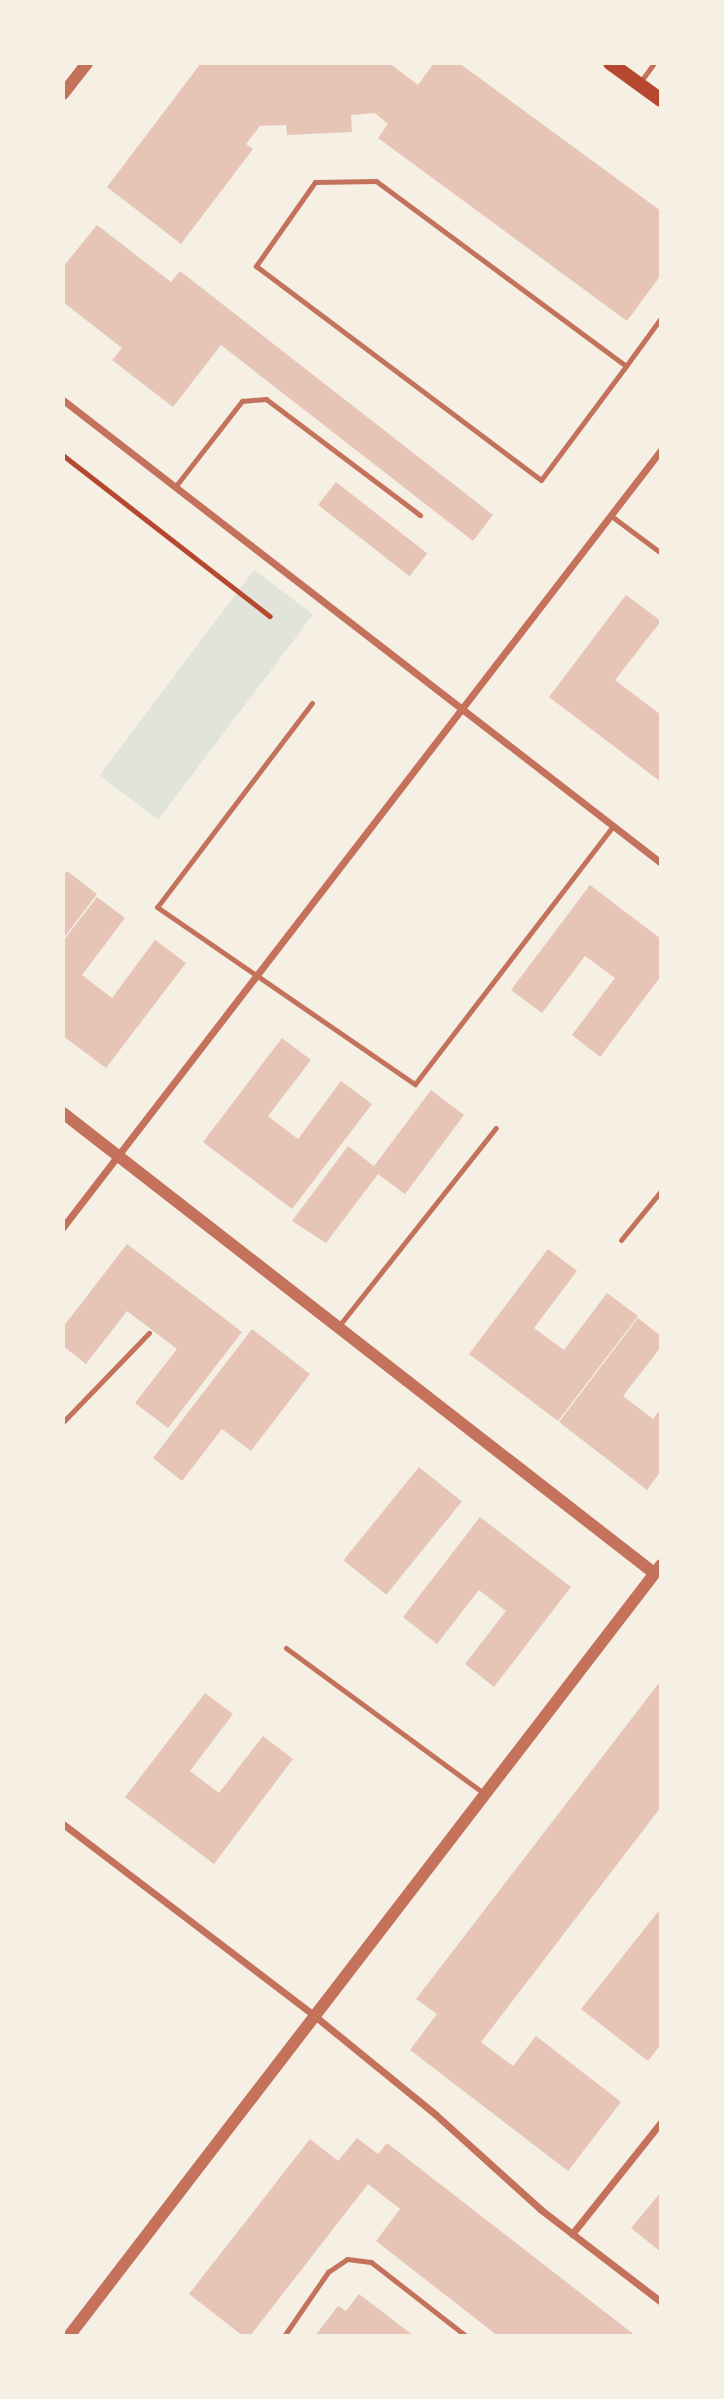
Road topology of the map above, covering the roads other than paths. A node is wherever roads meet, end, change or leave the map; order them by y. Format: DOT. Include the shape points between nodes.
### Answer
graph roads {
  1 [pos="87,63"];
  2 [pos="610,63"];
  3 [pos="654,63"];
  4 [pos="639,84"];
  5 [pos="63,94"];
  6 [pos="661,100"];
  7 [pos="661,318"];
  8 [pos="626,366"];
  9 [pos="63,400"];
  10 [pos="661,450"];
  11 [pos="175,487"];
  12 [pos="420,515"];
  13 [pos="610,515"];
  14 [pos="661,553"];
  15 [pos="312,703"];
  16 [pos="462,708"];
  17 [pos="613,825"];
  18 [pos="661,863"];
  19 [pos="256,974"];
  20 [pos="63,1113"];
  21 [pos="496,1128"];
  22 [pos="119,1156"];
  23 [pos="661,1191"];
  24 [pos="63,1227"];
  25 [pos="621,1240"];
  26 [pos="338,1327"];
  27 [pos="149,1332"];
  28 [pos="63,1422"];
  29 [pos="659,1572"];
  30 [pos="286,1648"];
  31 [pos="486,1795"];
  32 [pos="63,1824"];
  33 [pos="316,2017"];
  34 [pos="661,2122"];
  35 [pos="572,2234"];
  36 [pos="661,2302"];
  37 [pos="69,2336"];
  38 [pos="284,2336"];
  39 [pos="466,2336"];
  1 -- 5 [label="street"];
  2 -- 4 [label="main road"];
  3 -- 4 [label="lane"];
  4 -- 6 [label="main road"];
  7 -- 8 [label="lane"];
  8 -- 8 [label="lane" via="541,480 256,266 315,183 376,181"];
  9 -- 11 [label="street"];
  10 -- 13 [label="street"];
  11 -- 12 [label="lane" via="242,401 266,399"];
  11 -- 16 [label="street"];
  13 -- 14 [label="lane"];
  13 -- 16 [label="street"];
  15 -- 19 [label="lane" via="157,907"];
  16 -- 17 [label="street"];
  16 -- 19 [label="street"];
  17 -- 18 [label="street"];
  17 -- 19 [label="lane" via="415,1084"];
  19 -- 22 [label="street"];
  20 -- 22 [label="street"];
  21 -- 26 [label="lane"];
  22 -- 24 [label="street"];
  22 -- 26 [label="street"];
  23 -- 25 [label="lane"];
  26 -- 29 [label="street"];
  27 -- 28 [label="lane"];
  29 -- 31 [label="street"];
  30 -- 31 [label="lane"];
  31 -- 33 [label="street"];
  32 -- 33 [label="street"];
  33 -- 35 [label="street"];
  33 -- 37 [label="street"];
  34 -- 35 [label="street"];
  35 -- 36 [label="street"];
  38 -- 39 [label="lane" via="328,2272 347,2259 371,2262"];
}
